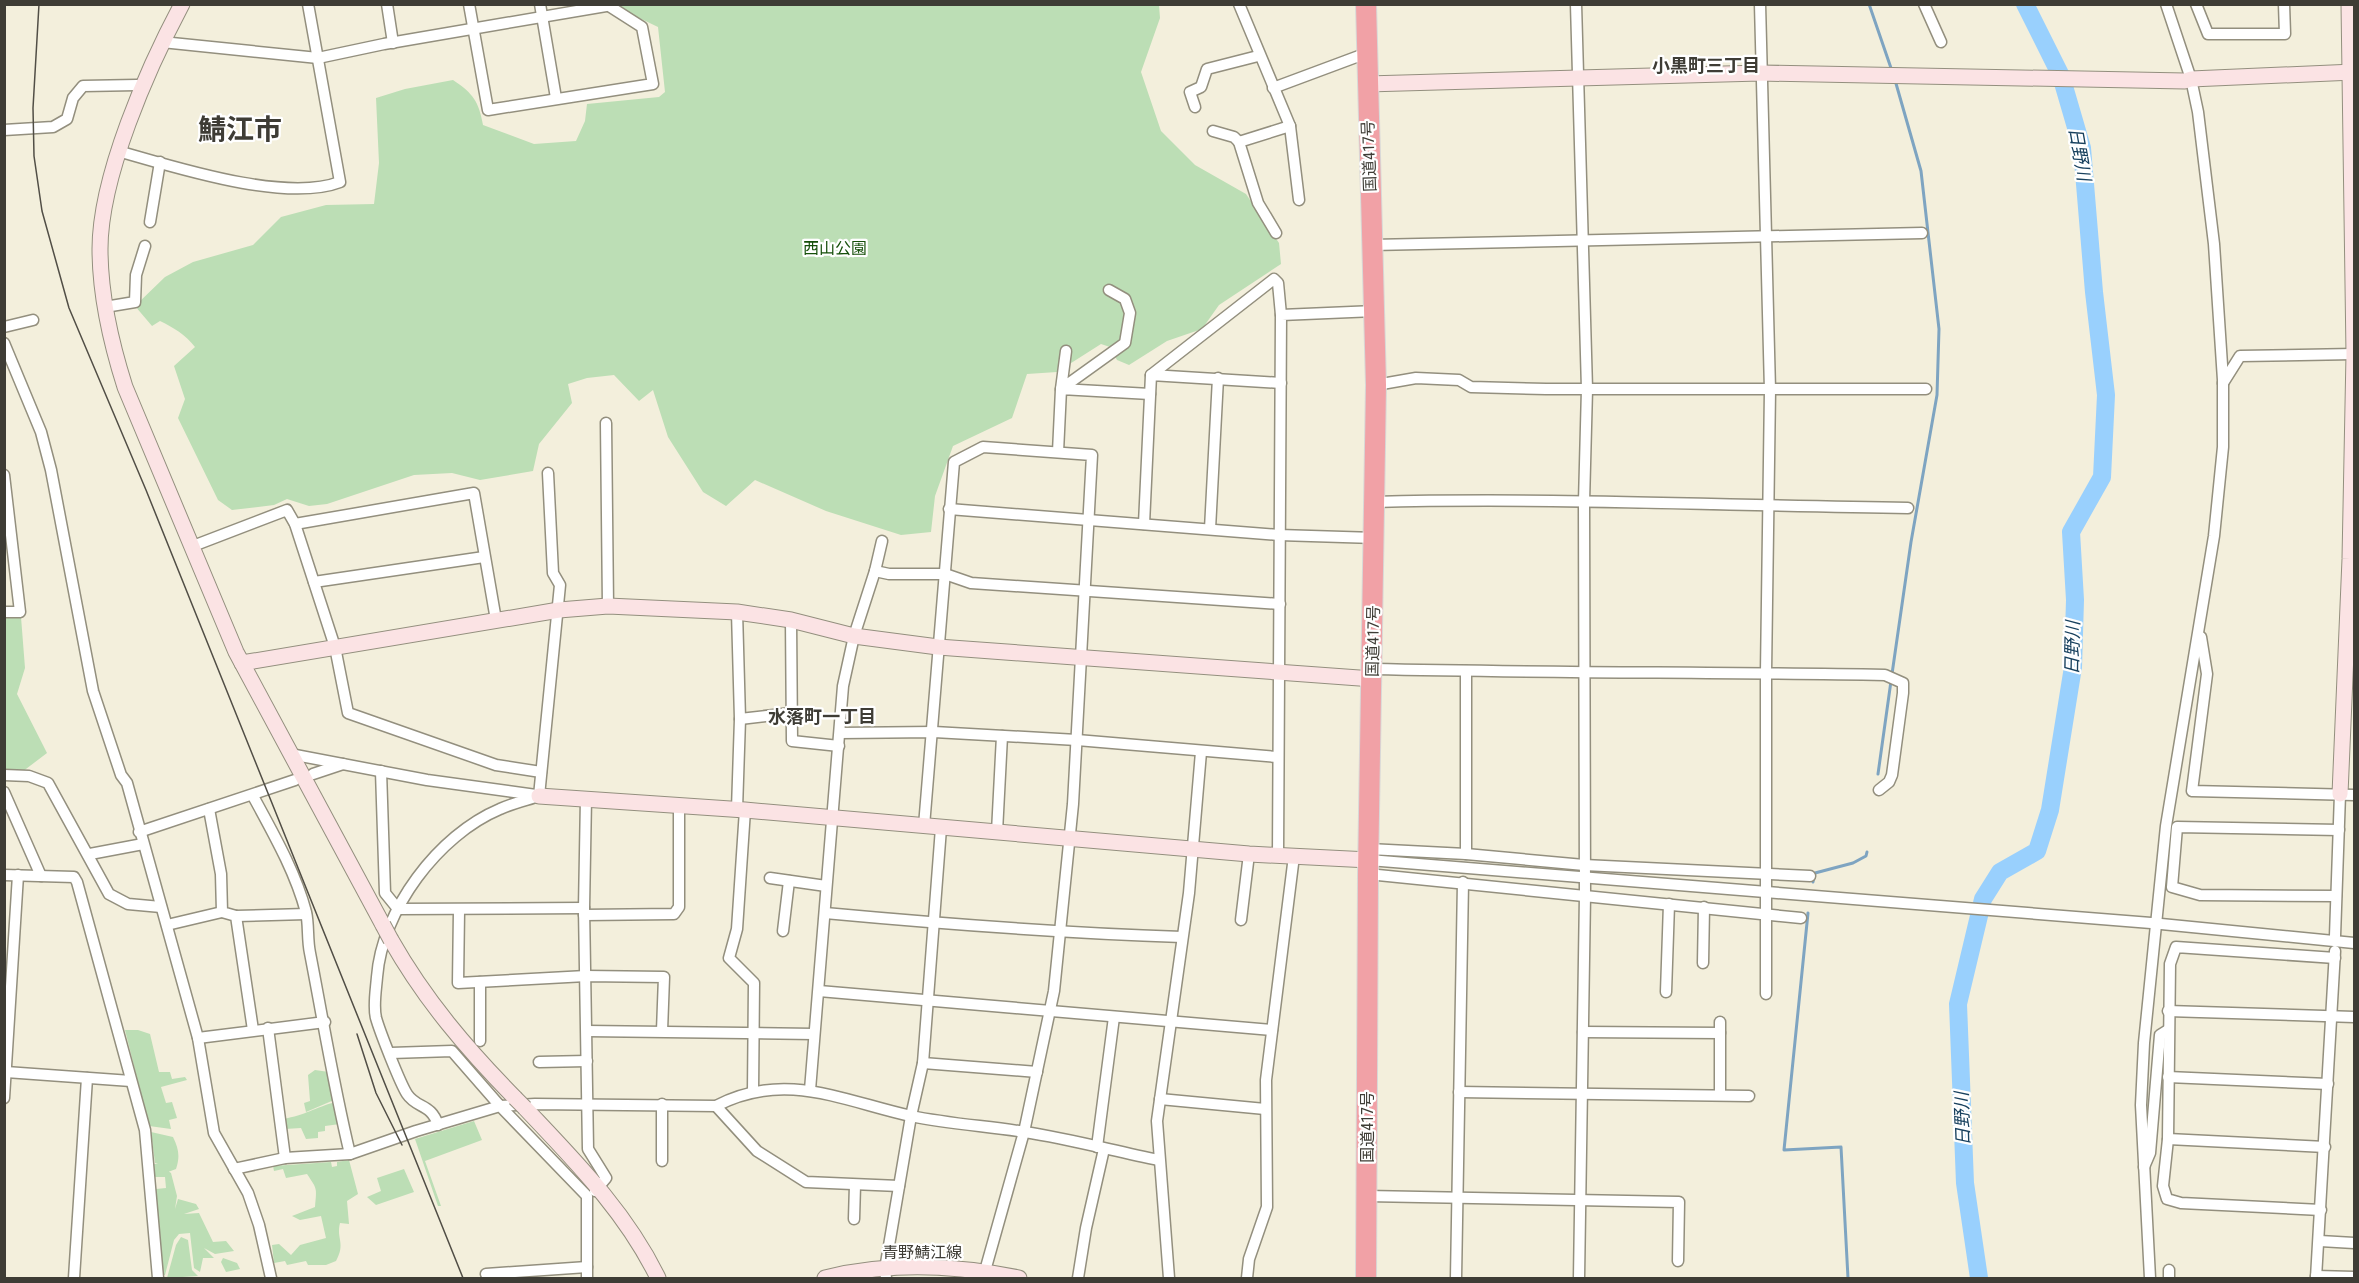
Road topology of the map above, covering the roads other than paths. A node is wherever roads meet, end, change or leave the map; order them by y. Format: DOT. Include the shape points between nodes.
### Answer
graph roads {
  1 [pos="182,4"];
  2 [pos="308,4"];
  3 [pos="387,4"];
  4 [pos="469,4"];
  5 [pos="540,4"];
  6 [pos="1239,4"];
  7 [pos="1366,4"];
  8 [pos="1576,4"];
  9 [pos="1760,4"];
  10 [pos="1924,4"];
  11 [pos="2166,4"];
  12 [pos="2196,4"];
  13 [pos="2284,4"];
  14 [pos="2349,4"];
  15 [pos="606,5"];
  16 [pos="542,17"];
  17 [pos="473,29"];
  18 [pos="162,42"];
  19 [pos="1941,42"];
  20 [pos="393,43"];
  21 [pos="1367,53"];
  22 [pos="1258,56"];
  23 [pos="318,58"];
  24 [pos="2352,72"];
  25 [pos="1760,73"];
  26 [pos="1578,78"];
  27 [pos="2188,80"];
  28 [pos="1367,84"];
  29 [pos="137,85"];
  30 [pos="1274,88"];
  31 [pos="556,98"];
  32 [pos="1195,107"];
  33 [pos="1290,126"];
  34 [pos="4,130"];
  35 [pos="1213,131"];
  36 [pos="1239,142"];
  37 [pos="118,151"];
  38 [pos="160,162"];
  39 [pos="1299,200"];
  40 [pos="150,222"];
  41 [pos="1276,233"];
  42 [pos="1922,233"];
  43 [pos="1764,235"];
  44 [pos="1583,240"];
  45 [pos="1372,245"];
  46 [pos="145,246"];
  47 [pos="1110,290"];
  48 [pos="105,307"];
  49 [pos="1375,311"];
  50 [pos="1281,315"];
  51 [pos="33,320"];
  52 [pos="4,327"];
  53 [pos="4,343"];
  54 [pos="1066,351"];
  55 [pos="2354,354"];
  56 [pos="1151,375"];
  57 [pos="1218,378"];
  58 [pos="1281,382"];
  59 [pos="2223,383"];
  60 [pos="1376,385"];
  61 [pos="1061,389"];
  62 [pos="1587,389"];
  63 [pos="1926,389"];
  64 [pos="1770,390"];
  65 [pos="1150,394"];
  66 [pos="606,423"];
  67 [pos="1058,452"];
  68 [pos="548,473"];
  69 [pos="4,475"];
  70 [pos="1374,502"];
  71 [pos="1584,502"];
  72 [pos="1769,506"];
  73 [pos="1908,508"];
  74 [pos="949,509"];
  75 [pos="1087,520"];
  76 [pos="295,524"];
  77 [pos="1144,524"];
  78 [pos="1210,529"];
  79 [pos="1279,535"];
  80 [pos="1375,538"];
  81 [pos="882,541"];
  82 [pos="193,546"];
  83 [pos="484,557"];
  84 [pos="2353,559"];
  85 [pos="875,571"];
  86 [pos="945,574"];
  87 [pos="314,582"];
  88 [pos="1085,590"];
  89 [pos="1280,604"];
  90 [pos="608,606"];
  91 [pos="559,610"];
  92 [pos="4,612"];
  93 [pos="737,612"];
  94 [pos="496,620"];
  95 [pos="791,620"];
  96 [pos="2200,626"];
  97 [pos="854,636"];
  98 [pos="938,646"];
  99 [pos="334,647"];
  100 [pos="1080,657"];
  101 [pos="242,663"];
  102 [pos="1466,671"];
  103 [pos="1766,672"];
  104 [pos="1277,674"];
  105 [pos="1373,674"];
  106 [pos="1584,674"];
  107 [pos="791,713"];
  108 [pos="740,719"];
  109 [pos="934,732"];
  110 [pos="840,733"];
  111 [pos="1002,736"];
  112 [pos="1077,740"];
  113 [pos="839,746"];
  114 [pos="1201,752"];
  115 [pos="290,754"];
  116 [pos="1277,757"];
  117 [pos="346,763"];
  118 [pos="381,771"];
  119 [pos="541,772"];
  120 [pos="313,774"];
  121 [pos="4,775"];
  122 [pos="296,780"];
  123 [pos="1879,790"];
  124 [pos="4,792"];
  125 [pos="2347,794"];
  126 [pos="253,796"];
  127 [pos="539,796"];
  128 [pos="586,798"];
  129 [pos="679,806"];
  130 [pos="209,809"];
  131 [pos="741,809"];
  132 [pos="831,818"];
  133 [pos="924,826"];
  134 [pos="941,828"];
  135 [pos="2339,830"];
  136 [pos="139,831"];
  137 [pos="997,832"];
  138 [pos="1069,838"];
  139 [pos="143,844"];
  140 [pos="1193,850"];
  141 [pos="90,854"];
  142 [pos="1249,854"];
  143 [pos="1466,854"];
  144 [pos="1278,855"];
  145 [pos="1294,856"];
  146 [pos="1369,861"];
  147 [pos="1584,865"];
  148 [pos="1766,873"];
  149 [pos="4,875"];
  150 [pos="18,875"];
  151 [pos="41,876"];
  152 [pos="1810,876"];
  153 [pos="770,878"];
  154 [pos="1584,878"];
  155 [pos="789,881"];
  156 [pos="1463,882"];
  157 [pos="826,886"];
  158 [pos="1766,894"];
  159 [pos="1585,895"];
  160 [pos="2336,896"];
  161 [pos="1669,904"];
  162 [pos="161,907"];
  163 [pos="1704,907"];
  164 [pos="398,909"];
  165 [pos="459,911"];
  166 [pos="584,911"];
  167 [pos="222,912"];
  168 [pos="825,913"];
  169 [pos="306,914"];
  170 [pos="1767,915"];
  171 [pos="236,916"];
  172 [pos="1801,918"];
  173 [pos="1241,920"];
  174 [pos="934,921"];
  175 [pos="2154,924"];
  176 [pos="167,925"];
  177 [pos="783,931"];
  178 [pos="1060,933"];
  179 [pos="2335,936"];
  180 [pos="1182,937"];
  181 [pos="2355,944"];
  182 [pos="9,947"];
  183 [pos="1703,963"];
  184 [pos="586,976"];
  185 [pos="480,982"];
  186 [pos="819,991"];
  187 [pos="1666,992"];
  188 [pos="1766,994"];
  189 [pos="929,1000"];
  190 [pos="2168,1011"];
  191 [pos="1049,1012"];
  192 [pos="1114,1017"];
  193 [pos="2331,1017"];
  194 [pos="2355,1017"];
  195 [pos="325,1022"];
  196 [pos="1169,1022"];
  197 [pos="268,1028"];
  198 [pos="253,1030"];
  199 [pos="1272,1030"];
  200 [pos="2168,1030"];
  201 [pos="586,1031"];
  202 [pos="662,1032"];
  203 [pos="1583,1032"];
  204 [pos="754,1033"];
  205 [pos="814,1034"];
  206 [pos="198,1038"];
  207 [pos="480,1041"];
  208 [pos="391,1053"];
  209 [pos="587,1061"];
  210 [pos="539,1062"];
  211 [pos="923,1063"];
  212 [pos="6,1072"];
  213 [pos="1036,1072"];
  214 [pos="2168,1077"];
  215 [pos="87,1078"];
  216 [pos="131,1081"];
  217 [pos="2328,1084"];
  218 [pos="810,1090"];
  219 [pos="753,1092"];
  220 [pos="1459,1092"];
  221 [pos="1582,1094"];
  222 [pos="1720,1095"];
  223 [pos="1749,1096"];
  224 [pos="4,1098"];
  225 [pos="1160,1099"];
  226 [pos="587,1104"];
  227 [pos="662,1104"];
  228 [pos="500,1106"];
  229 [pos="716,1106"];
  230 [pos="1265,1109"];
  231 [pos="911,1116"];
  232 [pos="438,1125"];
  233 [pos="1024,1132"];
  234 [pos="2168,1139"];
  235 [pos="2325,1147"];
  236 [pos="1100,1148"];
  237 [pos="350,1154"];
  238 [pos="285,1158"];
  239 [pos="1159,1160"];
  240 [pos="662,1161"];
  241 [pos="234,1169"];
  242 [pos="2143,1170"];
  243 [pos="855,1185"];
  244 [pos="899,1186"];
  245 [pos="593,1192"];
  246 [pos="1367,1196"];
  247 [pos="1457,1198"];
  248 [pos="1580,1201"];
  249 [pos="2321,1210"];
  250 [pos="855,1219"];
  251 [pos="2320,1241"];
  252 [pos="2355,1243"];
  253 [pos="1678,1261"];
  254 [pos="587,1273"];
  255 [pos="486,1274"];
  256 [pos="885,1274"];
  257 [pos="983,1275"];
  258 [pos="2316,1277"];
  259 [pos="74,1278"];
  260 [pos="158,1278"];
  261 [pos="271,1278"];
  262 [pos="657,1278"];
  263 [pos="825,1278"];
  264 [pos="1019,1278"];
  265 [pos="1078,1278"];
  266 [pos="1169,1278"];
  267 [pos="1247,1278"];
  268 [pos="1366,1278"];
  269 [pos="1456,1278"];
  270 [pos="1579,1278"];
  271 [pos="2150,1278"];
  272 [pos="2355,1278"];
  1 -- 18 [label="street"];
  2 -- 23 [label="street"];
  3 -- 20 [label="street"];
  4 -- 17 [label="street"];
  5 -- 16 [label="street"];
  6 -- 22 [label="street"];
  7 -- 21 [label="highway, 国道417号"];
  8 -- 26 [label="street"];
  9 -- 25 [label="street"];
  10 -- 19 [label="street"];
  11 -- 27 [label="street"];
  12 -- 13 [label="street" via="2208,34 2284,34"];
  14 -- 24 [label="street"];
  15 -- 16 [label="street"];
  15 -- 31 [label="street" via="642,27 653,84"];
  16 -- 17 [label="street"];
  16 -- 31 [label="street"];
  17 -- 20 [label="street"];
  17 -- 31 [label="street" via="488,110"];
  18 -- 23 [label="street"];
  18 -- 37 [label="street"];
  20 -- 23 [label="street"];
  21 -- 28 [label="highway, 国道417号"];
  21 -- 30 [label="street"];
  22 -- 30 [label="street"];
  22 -- 32 [label="street" via="1207,69 1201,87 1190,92"];
  23 -- 38 [label="street" via="340,182 324,188 245,183"];
  24 -- 27 [label="street"];
  24 -- 55 [label="street"];
  25 -- 26 [label="street"];
  25 -- 27 [label="street"];
  25 -- 43 [label="street"];
  26 -- 28 [label="street"];
  26 -- 44 [label="street"];
  27 -- 59 [label="street" via="2198,112 2214,244"];
  28 -- 45 [label="highway, 国道417号"];
  29 -- 34 [label="street" via="83,86 66,119 53,127"];
  30 -- 33 [label="street"];
  33 -- 36 [label="street"];
  33 -- 39 [label="street"];
  35 -- 36 [label="street"];
  36 -- 41 [label="street" via="1258,203"];
  37 -- 38 [label="street"];
  37 -- 48 [label="street" via="100,248"];
  38 -- 40 [label="street"];
  42 -- 43 [label="street"];
  43 -- 44 [label="street"];
  43 -- 64 [label="street"];
  44 -- 45 [label="street"];
  44 -- 62 [label="street"];
  45 -- 49 [label="highway, 国道417号"];
  46 -- 48 [label="street" via="136,275 135,302"];
  47 -- 61 [label="street" via="1125,299 1130,313 1125,343"];
  48 -- 82 [label="street" via="125,387"];
  49 -- 50 [label="street"];
  49 -- 60 [label="highway, 国道417号"];
  50 -- 56 [label="street" via="1278,283 1274,279"];
  50 -- 58 [label="street"];
  51 -- 52 [label="street"];
  53 -- 136 [label="street" via="41,432 93,691 127,783"];
  54 -- 61 [label="street"];
  55 -- 59 [label="street" via="2240,356"];
  55 -- 84 [label="street"];
  56 -- 57 [label="street"];
  56 -- 65 [label="street"];
  57 -- 58 [label="street"];
  57 -- 78 [label="street"];
  58 -- 79 [label="street"];
  59 -- 96 [label="street" via="2223,447"];
  60 -- 62 [label="street" via="1416,378 1460,380 1471,387"];
  60 -- 70 [label="highway, 国道417号"];
  61 -- 65 [label="street"];
  61 -- 67 [label="street"];
  62 -- 64 [label="street"];
  62 -- 71 [label="street"];
  63 -- 64 [label="street"];
  64 -- 72 [label="street"];
  65 -- 77 [label="street"];
  66 -- 90 [label="street"];
  67 -- 74 [label="street" via="983,447 954,462"];
  67 -- 75 [label="street" via="1092,455"];
  68 -- 91 [label="street" via="553,573 560,585"];
  69 -- 92 [label="street" via="20,612"];
  70 -- 71 [label="street"];
  70 -- 80 [label="highway, 国道417号"];
  71 -- 72 [label="street" via="1680,501"];
  71 -- 106 [label="street"];
  72 -- 73 [label="street"];
  72 -- 103 [label="street"];
  74 -- 75 [label="street"];
  74 -- 86 [label="street"];
  75 -- 77 [label="street"];
  75 -- 88 [label="street"];
  76 -- 82 [label="street" via="287,510"];
  76 -- 83 [label="street" via="474,493"];
  76 -- 87 [label="street"];
  77 -- 78 [label="street"];
  78 -- 79 [label="street"];
  79 -- 80 [label="street"];
  79 -- 89 [label="street"];
  80 -- 105 [label="highway, 国道417号"];
  81 -- 85 [label="street"];
  82 -- 101 [label="street"];
  83 -- 87 [label="street"];
  83 -- 94 [label="street"];
  84 -- 125 [label="street"];
  85 -- 86 [label="street"];
  85 -- 97 [label="street"];
  86 -- 88 [label="street" via="971,583"];
  86 -- 98 [label="street"];
  87 -- 99 [label="street"];
  88 -- 89 [label="street"];
  88 -- 100 [label="street"];
  89 -- 104 [label="street"];
  90 -- 91 [label="street"];
  90 -- 93 [label="street"];
  91 -- 94 [label="street"];
  91 -- 119 [label="street"];
  93 -- 95 [label="street"];
  93 -- 108 [label="street"];
  94 -- 99 [label="street"];
  95 -- 97 [label="street"];
  95 -- 107 [label="street"];
  96 -- 125 [label="street" via="2207,674 2192,791"];
  96 -- 175 [label="street" via="2166,826"];
  97 -- 98 [label="street"];
  97 -- 110 [label="street" via="843,686"];
  98 -- 100 [label="street"];
  98 -- 109 [label="street"];
  99 -- 101 [label="street"];
  99 -- 119 [label="street" via="348,712 496,765"];
  100 -- 104 [label="street"];
  100 -- 112 [label="street"];
  101 -- 115 [label="street"];
  102 -- 105 [label="street"];
  102 -- 106 [label="street"];
  102 -- 143 [label="street"];
  103 -- 106 [label="street"];
  103 -- 123 [label="street" via="1886,675 1903,683 1892,775"];
  103 -- 148 [label="street"];
  104 -- 105 [label="street"];
  104 -- 116 [label="street"];
  105 -- 146 [label="highway, 国道417号"];
  106 -- 147 [label="street"];
  107 -- 108 [label="street"];
  107 -- 113 [label="street" via="792,741"];
  108 -- 131 [label="street"];
  109 -- 110 [label="street"];
  109 -- 111 [label="street"];
  109 -- 133 [label="street"];
  110 -- 113 [label="street"];
  111 -- 112 [label="street"];
  111 -- 137 [label="street"];
  112 -- 114 [label="street"];
  112 -- 138 [label="street"];
  113 -- 132 [label="street"];
  114 -- 116 [label="street"];
  114 -- 140 [label="street"];
  115 -- 117 [label="street"];
  115 -- 245 [label="street, bridge" via="420,988 447,1025 520,1103"];
  116 -- 144 [label="street"];
  117 -- 118 [label="street"];
  117 -- 120 [label="street"];
  118 -- 127 [label="street"];
  118 -- 164 [label="street" via="386,893"];
  119 -- 127 [label="street"];
  121 -- 141 [label="street" via="29,776 48,783"];
  122 -- 126 [label="street"];
  124 -- 151 [label="street"];
  125 -- 135 [label="street"];
  126 -- 130 [label="street"];
  126 -- 169 [label="street" via="295,878"];
  127 -- 128 [label="street"];
  127 -- 164 [label="street" via="499,809 464,831 432,860"];
  128 -- 129 [label="street"];
  128 -- 166 [label="street"];
  129 -- 131 [label="street"];
  129 -- 166 [label="street" via="679,907 674,914"];
  130 -- 136 [label="street"];
  130 -- 167 [label="street" via="221,874"];
  131 -- 132 [label="street"];
  131 -- 204 [label="street" via="737,929 729,958 754,982"];
  132 -- 133 [label="street"];
  132 -- 157 [label="street"];
  133 -- 134 [label="street"];
  134 -- 137 [label="street"];
  134 -- 174 [label="street"];
  135 -- 160 [label="street"];
  135 -- 160 [label="street" via="2176,827 2172,887 2200,895"];
  136 -- 139 [label="street"];
  137 -- 138 [label="street"];
  138 -- 140 [label="street"];
  138 -- 178 [label="street"];
  139 -- 141 [label="street"];
  139 -- 162 [label="street"];
  140 -- 142 [label="street"];
  140 -- 180 [label="street"];
  141 -- 162 [label="street" via="109,894 128,904"];
  142 -- 144 [label="street"];
  142 -- 173 [label="street"];
  143 -- 146 [label="street"];
  143 -- 147 [label="street"];
  144 -- 145 [label="street"];
  145 -- 146 [label="street"];
  145 -- 199 [label="street"];
  146 -- 154 [label="street"];
  146 -- 156 [label="street"];
  146 -- 246 [label="highway, 国道417号"];
  147 -- 148 [label="street"];
  147 -- 154 [label="street"];
  148 -- 152 [label="street"];
  148 -- 158 [label="street"];
  149 -- 150 [label="street"];
  150 -- 151 [label="street"];
  150 -- 182 [label="street"];
  151 -- 216 [label="street" via="74,877 77,882"];
  153 -- 155 [label="street"];
  154 -- 158 [label="street"];
  154 -- 159 [label="street"];
  155 -- 157 [label="street"];
  155 -- 177 [label="street"];
  156 -- 159 [label="street"];
  156 -- 220 [label="street"];
  157 -- 168 [label="street"];
  158 -- 170 [label="street"];
  158 -- 175 [label="street"];
  159 -- 161 [label="street"];
  159 -- 203 [label="street"];
  160 -- 179 [label="street"];
  161 -- 163 [label="street"];
  161 -- 187 [label="street"];
  162 -- 176 [label="street"];
  163 -- 170 [label="street"];
  163 -- 183 [label="street"];
  164 -- 165 [label="street"];
  164 -- 208 [label="street" via="379,956 375,1005 377,1022"];
  165 -- 166 [label="street"];
  165 -- 185 [label="street" via="458,983"];
  166 -- 184 [label="street"];
  167 -- 171 [label="street"];
  167 -- 176 [label="street"];
  168 -- 174 [label="street"];
  168 -- 186 [label="street"];
  169 -- 171 [label="street"];
  169 -- 195 [label="street" via="309,950"];
  170 -- 172 [label="street"];
  170 -- 188 [label="street"];
  171 -- 198 [label="street"];
  174 -- 178 [label="street"];
  174 -- 189 [label="street"];
  175 -- 181 [label="street"];
  175 -- 242 [label="street" via="2141,1105"];
  176 -- 206 [label="street"];
  178 -- 180 [label="street"];
  178 -- 191 [label="street"];
  180 -- 196 [label="street"];
  182 -- 212 [label="street"];
  184 -- 185 [label="street"];
  184 -- 201 [label="street"];
  184 -- 202 [label="street" via="664,977"];
  185 -- 207 [label="street"];
  186 -- 189 [label="street"];
  186 -- 205 [label="street"];
  189 -- 191 [label="street"];
  189 -- 211 [label="street"];
  190 -- 193 [label="street"];
  190 -- 193 [label="street" via="2170,964 2176,947 2335,954"];
  190 -- 200 [label="street"];
  191 -- 192 [label="street"];
  191 -- 213 [label="street"];
  192 -- 196 [label="street"];
  192 -- 236 [label="street"];
  193 -- 194 [label="street"];
  193 -- 217 [label="street"];
  195 -- 197 [label="street"];
  195 -- 237 [label="street"];
  196 -- 199 [label="street"];
  196 -- 225 [label="street"];
  197 -- 198 [label="street"];
  197 -- 238 [label="street"];
  198 -- 206 [label="street"];
  199 -- 230 [label="street"];
  200 -- 214 [label="street"];
  200 -- 242 [label="street" via="2160,1035 2150,1153"];
  201 -- 202 [label="street"];
  201 -- 209 [label="street"];
  202 -- 204 [label="street"];
  203 -- 221 [label="street"];
  203 -- 222 [label="street" via="1720,1027"];
  204 -- 205 [label="street"];
  204 -- 219 [label="street"];
  205 -- 218 [label="street"];
  206 -- 241 [label="street" via="206,1113"];
  208 -- 228 [label="street" via="452,1052"];
  208 -- 232 [label="street" via="407,1094 431,1110"];
  209 -- 210 [label="street"];
  209 -- 226 [label="street"];
  211 -- 213 [label="street"];
  211 -- 231 [label="street"];
  212 -- 215 [label="street"];
  212 -- 224 [label="street"];
  213 -- 233 [label="street"];
  214 -- 217 [label="street"];
  214 -- 234 [label="street"];
  215 -- 216 [label="street"];
  215 -- 259 [label="street"];
  216 -- 260 [label="street" via="148,1129"];
  217 -- 235 [label="street"];
  218 -- 219 [label="street"];
  218 -- 231 [label="street"];
  219 -- 229 [label="street"];
  220 -- 221 [label="street"];
  220 -- 247 [label="street"];
  221 -- 222 [label="street"];
  221 -- 248 [label="street"];
  222 -- 223 [label="street"];
  225 -- 230 [label="street"];
  225 -- 239 [label="street"];
  226 -- 227 [label="street"];
  226 -- 228 [label="street"];
  226 -- 245 [label="street" via="588,1149 606,1178"];
  227 -- 229 [label="street"];
  227 -- 240 [label="street"];
  228 -- 232 [label="street"];
  228 -- 245 [label="street"];
  229 -- 243 [label="street" via="757,1151 806,1182"];
  230 -- 267 [label="street" via="1267,1207"];
  231 -- 233 [label="street"];
  231 -- 244 [label="street"];
  232 -- 237 [label="street"];
  233 -- 236 [label="street"];
  233 -- 257 [label="street"];
  234 -- 235 [label="street"];
  234 -- 249 [label="street" via="2163,1186 2167,1199"];
  235 -- 249 [label="street"];
  236 -- 239 [label="street"];
  236 -- 265 [label="street"];
  237 -- 238 [label="street"];
  238 -- 241 [label="street"];
  239 -- 266 [label="street"];
  241 -- 261 [label="street" via="254,1208"];
  242 -- 271 [label="street"];
  243 -- 244 [label="street"];
  243 -- 250 [label="street"];
  244 -- 256 [label="street"];
  245 -- 254 [label="street"];
  245 -- 262 [label="street" via="645,1251"];
  246 -- 247 [label="street"];
  246 -- 268 [label="highway, 国道417号"];
  247 -- 248 [label="street"];
  247 -- 269 [label="street"];
  248 -- 253 [label="street" via="1678,1203"];
  248 -- 270 [label="street"];
  249 -- 251 [label="street"];
  251 -- 252 [label="street"];
  251 -- 258 [label="street"];
  254 -- 255 [label="street"];
  256 -- 257 [label="street, 青野鯖江線"];
  256 -- 263 [label="street, 青野鯖江線"];
  257 -- 264 [label="street, 青野鯖江線"];
  258 -- 272 [label="street"];
}
